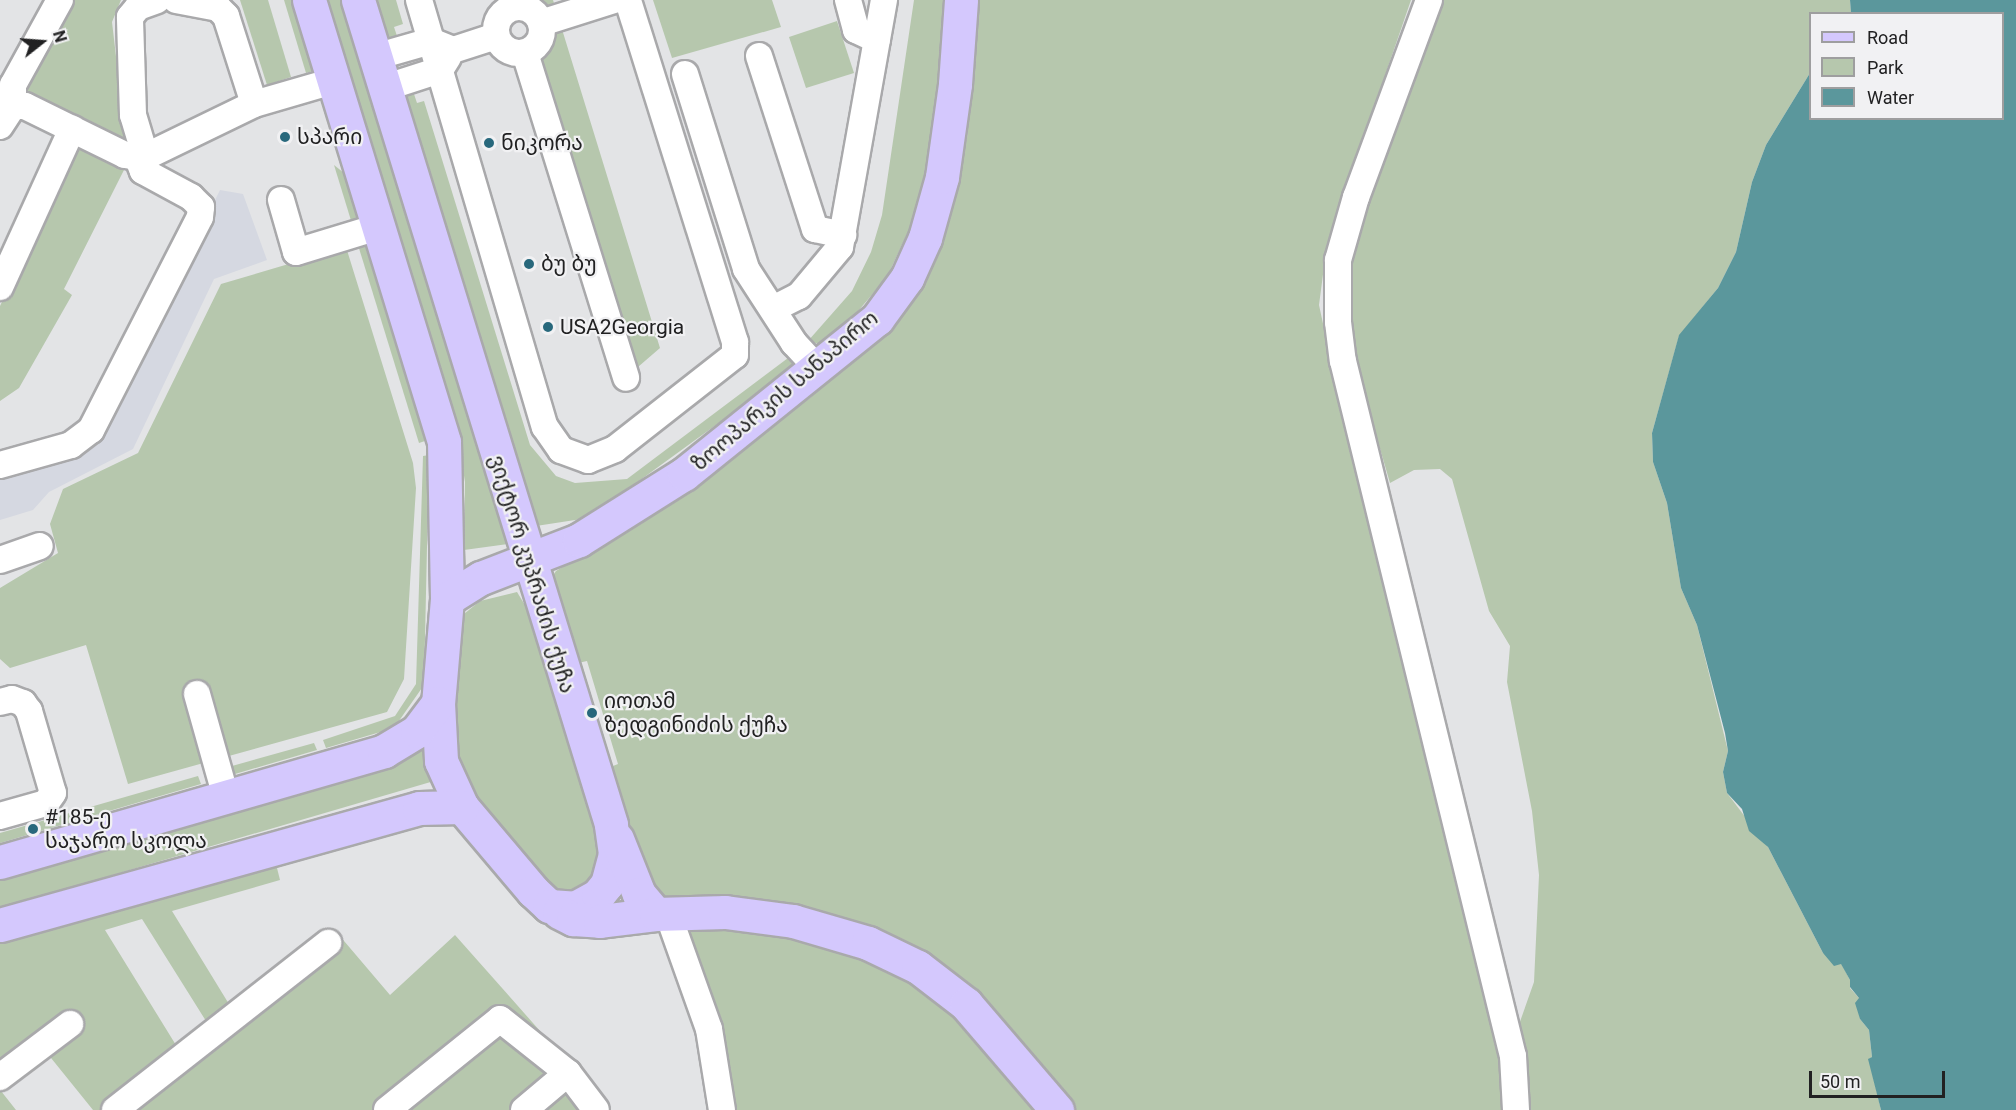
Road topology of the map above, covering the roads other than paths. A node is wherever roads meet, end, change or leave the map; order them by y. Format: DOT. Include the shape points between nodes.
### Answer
graph roads {
  1 [pos="60,0"];
  2 [pos="159,0"];
  3 [pos="309,0"];
  4 [pos="358,0"];
  5 [pos="419,0"];
  6 [pos="614,0"];
  7 [pos="628,0"];
  8 [pos="848,0"];
  9 [pos="884,0"];
  10 [pos="961,0"];
  11 [pos="1429,0"];
  12 [pos="511,4"];
  13 [pos="541,23"];
  14 [pos="496,36"];
  15 [pos="877,40"];
  16 [pos="525,52"];
  17 [pos="441,54"];
  18 [pos="759,56"];
  19 [pos="375,57"];
  20 [pos="685,74"];
  21 [pos="333,81"];
  22 [pos="384,88"];
  23 [pos="254,104"];
  24 [pos="7,116"];
  25 [pos="72,129"];
  26 [pos="141,156"];
  27 [pos="281,200"];
  28 [pos="378,227"];
  29 [pos="843,235"];
  30 [pos="0,287"];
  31 [pos="773,309"];
  32 [pos="818,369"];
  33 [pos="626,378"];
  34 [pos="0,465"];
  35 [pos="40,546"];
  36 [pos="0,560"];
  37 [pos="529,562"];
  38 [pos="447,600"];
  39 [pos="197,694"];
  40 [pos="0,702"];
  41 [pos="438,703"];
  42 [pos="226,797"];
  43 [pos="462,807"];
  44 [pos="0,816"];
  45 [pos="611,824"];
  46 [pos="0,862"];
  47 [pos="549,906"];
  48 [pos="662,914"];
  49 [pos="0,925"];
  50 [pos="328,943"];
  51 [pos="70,1024"];
  52 [pos="568,1073"];
  53 [pos="0,1077"];
  54 [pos="115,1110"];
  55 [pos="387,1110"];
  56 [pos="524,1110"];
  57 [pos="596,1110"];
  58 [pos="722,1110"];
  59 [pos="1056,1110"];
  60 [pos="1516,1110"];
  1 -- 24 [label="street" via="13,85"];
  2 -- 23 [label="street" via="218,8 226,16"];
  2 -- 26 [label="street" via="138,7 130,16 133,115"];
  3 -- 21 [label="main road"];
  4 -- 19 [label="main road, ვიქტორ კუპრაძის ქუჩა"];
  5 -- 17 [label="street"];
  6 -- 13 [label="street"];
  7 -- 17 [label="street" via="735,342 735,356 615,449 588,460 561,450 545,427"];
  8 -- 15 [label="street" via="856,30"];
  9 -- 15 [label="street"];
  10 -- 32 [label="main road, ზოოპარკის სანაპირო" via="942,177 926,238 907,278 877,318"];
  11 -- 60 [label="street" via="1356,197 1338,260 1338,322 1343,361 1513,1056"];
  12 -- 13 [label="street" via="533,11"];
  12 -- 14 [label="street" via="497,22"];
  13 -- 16 [label="street" via="537,44"];
  14 -- 16 [label="street" via="504,48"];
  14 -- 17 [label="street"];
  15 -- 29 [label="street"];
  16 -- 33 [label="street"];
  17 -- 19 [label="street"];
  17 -- 22 [label="street"];
  18 -- 29 [label="street" via="815,229"];
  19 -- 22 [label="main road, ვიქტორ კუპრაძის ქუჩა"];
  20 -- 31 [label="street" via="746,269"];
  21 -- 23 [label="street"];
  21 -- 28 [label="main road"];
  22 -- 37 [label="main road, ვიქტორ კუპრაძის ქუჩა"];
  23 -- 26 [label="street"];
  24 -- 25 [label="street" via="25,106"];
  25 -- 26 [label="street" via="125,155"];
  25 -- 30 [label="street"];
  26 -- 34 [label="street" via="143,171 191,197 201,207 200,217 91,430 71,445"];
  27 -- 28 [label="street" via="296,252"];
  28 -- 38 [label="main road" via="444,442"];
  29 -- 31 [label="street" via="840,247 821,273 799,296"];
  31 -- 32 [label="street" via="794,343"];
  32 -- 37 [label="main road, ზოოპარკის სანაპირო" via="684,474 603,527"];
  35 -- 36 [label="street"];
  37 -- 38 [label="main road, ზოოპარკის სანაპირო" via="481,578"];
  37 -- 45 [label="main road, ვიქტორ კუპრაძის ქუჩა"];
  38 -- 41 [label="main road"];
  39 -- 42 [label="street"];
  40 -- 44 [label="street" via="12,699 23,703 29,711 53,794 46,803"];
  41 -- 42 [label="main road" via="422,726 402,743"];
  41 -- 43 [label="main road" via="441,761"];
  42 -- 46 [label="main road"];
  43 -- 47 [label="main road"];
  43 -- 49 [label="main road" via="419,808"];
  45 -- 47 [label="main road, ვიქტორ კუპრაძის ქუჩა" via="615,854 607,884 598,895 575,908"];
  45 -- 48 [label="main road" via="639,894"];
  47 -- 48 [label="main road" via="583,921"];
  48 -- 58 [label="street" via="709,1029"];
  48 -- 59 [label="main road" via="725,912 793,921 896,955 941,982 966,1004"];
  50 -- 54 [label="street"];
  51 -- 53 [label="street"];
  52 -- 55 [label="street" via="500,1019"];
  52 -- 56 [label="street"];
  52 -- 57 [label="street"];
}
